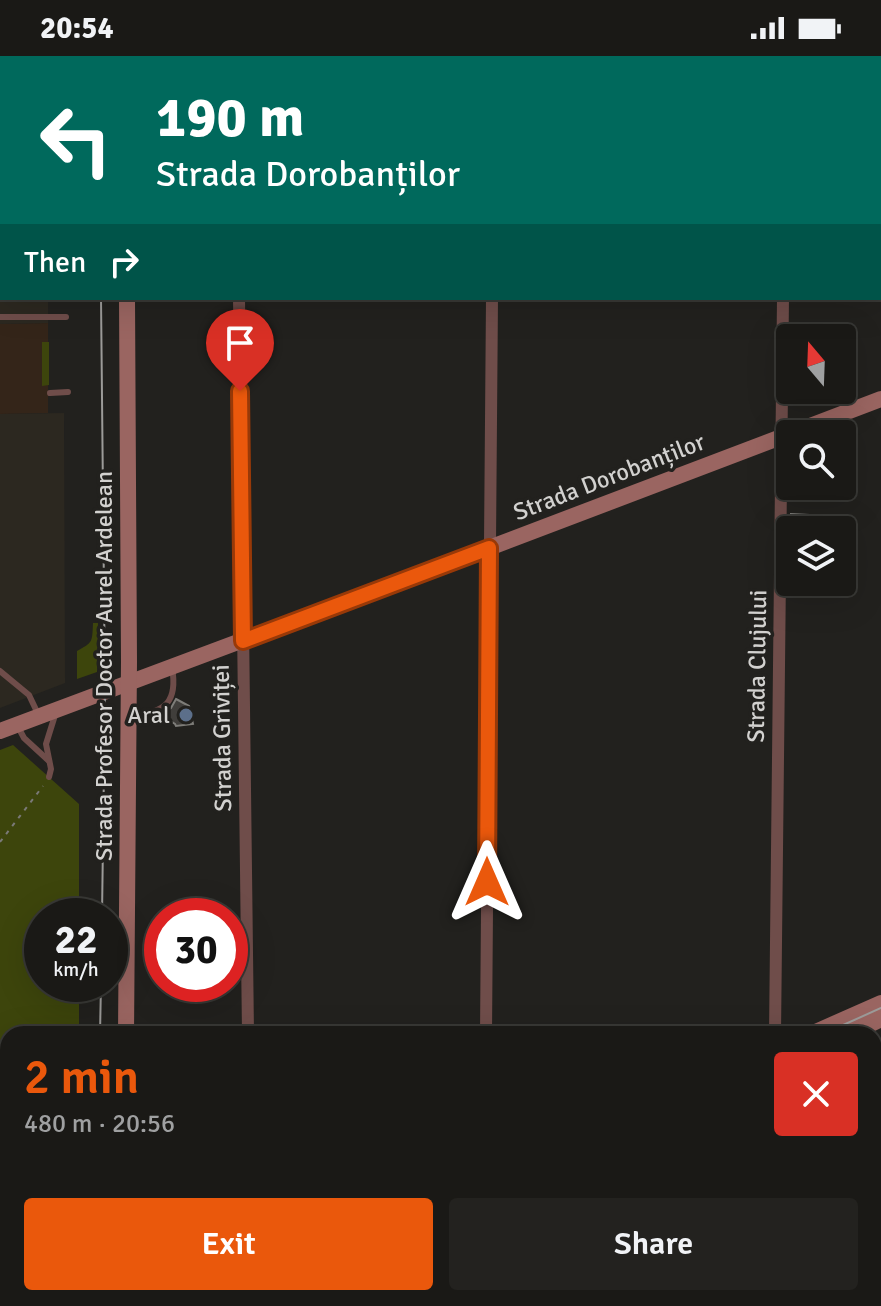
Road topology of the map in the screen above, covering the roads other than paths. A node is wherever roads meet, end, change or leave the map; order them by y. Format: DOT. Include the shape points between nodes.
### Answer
graph roads {
  1 [pos="127,300"];
  2 [pos="239,300"];
  3 [pos="492,300"];
  4 [pos="783,300"];
  5 [pos="0,317"];
  6 [pos="66,317"];
  7 [pos="68,392"];
  8 [pos="50,393"];
  9 [pos="881,399"];
  10 [pos="782,420"];
  11 [pos="825,420"];
  12 [pos="776,438"];
  13 [pos="781,500"];
  14 [pos="489,548"];
  15 [pos="243,641"];
  16 [pos="172,667"];
  17 [pos="0,671"];
  18 [pos="129,683"];
  19 [pos="58,709"];
  20 [pos="39,716"];
  21 [pos="128,717"];
  22 [pos="17,725"];
  23 [pos="0,731"];
  24 [pos="49,761"];
  25 [pos="49,777"];
  26 [pos="881,1003"];
  27 [pos="126,1026"];
  28 [pos="248,1026"];
  29 [pos="486,1026"];
  30 [pos="775,1026"];
  31 [pos="829,1026"];
  1 -- 18 [label="main road, Strada Profesor Doctor Aurel Ardelean"];
  2 -- 15 [label="street, Strada Griviței"];
  3 -- 14 [label="street"];
  4 -- 10 [label="street, Strada Clujului"];
  5 -- 6 [label="lane"];
  7 -- 8 [label="lane"];
  9 -- 11 [label="main road, Strada Dorobanților"];
  12 -- 14 [label="main road, Strada Dorobanților"];
  13 -- 30 [label="street, Strada Clujului"];
  14 -- 15 [label="main road, Strada Dorobanților"];
  14 -- 29 [label="street"];
  15 -- 16 [label="main road, Strada Dorobanților"];
  15 -- 28 [label="street, Strada Griviței"];
  16 -- 18 [label="main road, Strada Dorobanților"];
  16 -- 21 [label="lane" via="174,691 167,703"];
  17 -- 20 [label="lane" via="31,698"];
  18 -- 19 [label="main road, Strada Dorobanților"];
  18 -- 21 [label="main road, Strada Profesor Doctor Aurel Ardelean"];
  19 -- 20 [label="main road, Strada Dorobanților"];
  19 -- 24 [label="lane" via="47,739"];
  20 -- 22 [label="main road, Strada Dorobanților"];
  21 -- 27 [label="main road, Strada Profesor Doctor Aurel Ardelean"];
  22 -- 23 [label="main road, Strada Dorobanților"];
  22 -- 24 [label="lane"];
  24 -- 25 [label="lane"];
  26 -- 31 [label="main road"];
}
